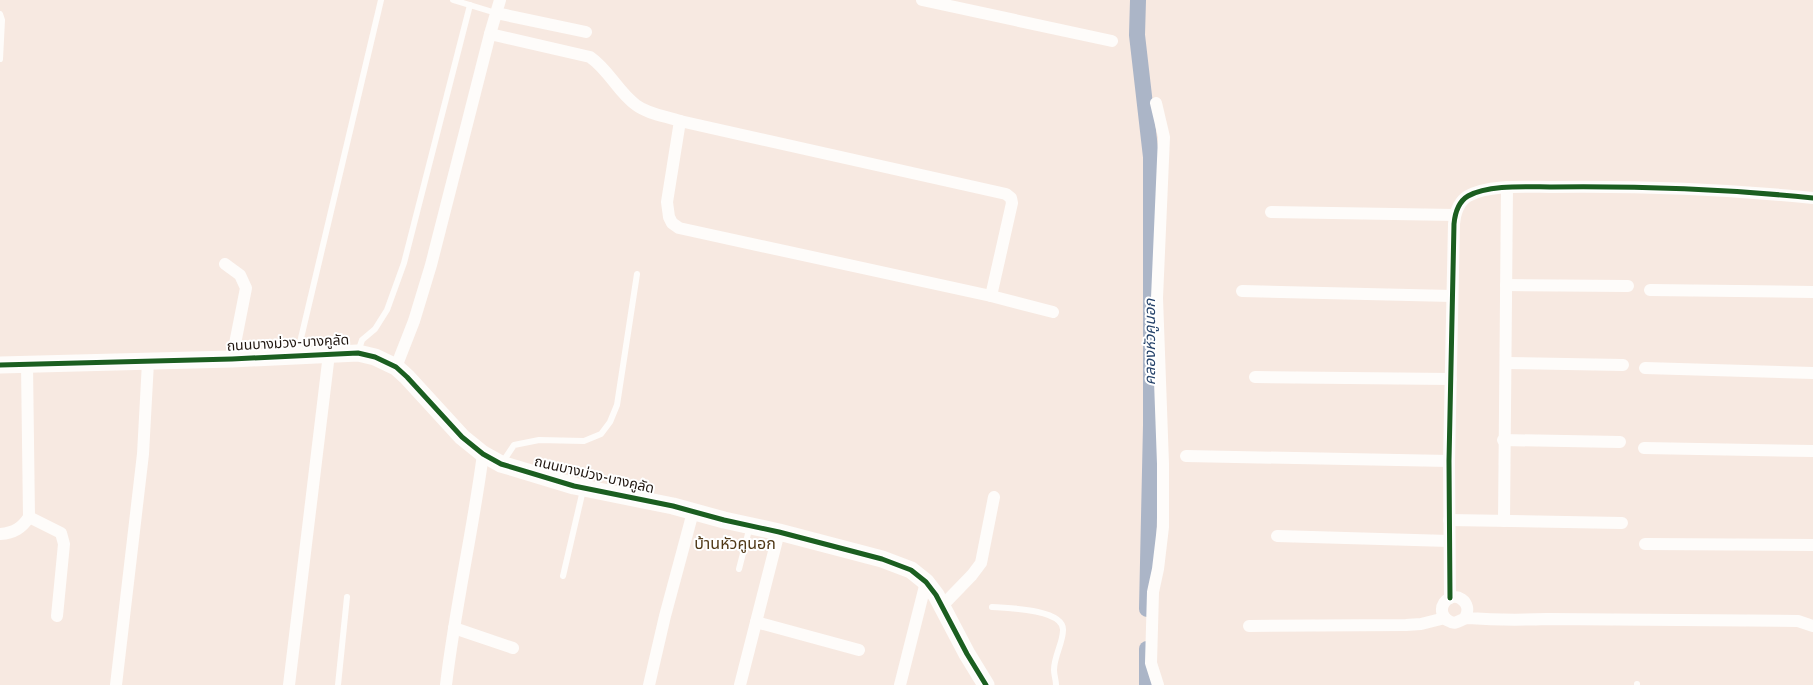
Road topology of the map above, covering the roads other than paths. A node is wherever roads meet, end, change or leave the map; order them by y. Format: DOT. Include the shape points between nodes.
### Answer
graph roads {
  1 [pos="381,0"];
  2 [pos="453,0"];
  3 [pos="500,0"];
  4 [pos="922,0"];
  5 [pos="470,5"];
  6 [pos="496,13"];
  7 [pos="0,14"];
  8 [pos="586,32"];
  9 [pos="490,34"];
  10 [pos="1112,41"];
  11 [pos="0,59"];
  12 [pos="1156,103"];
  13 [pos="680,121"];
  14 [pos="1507,187"];
  15 [pos="1813,198"];
  16 [pos="1271,212"];
  17 [pos="1455,216"];
  18 [pos="225,264"];
  19 [pos="637,274"];
  20 [pos="1506,285"];
  21 [pos="1628,286"];
  22 [pos="1650,290"];
  23 [pos="1242,291"];
  24 [pos="1813,292"];
  25 [pos="991,296"];
  26 [pos="1452,296"];
  27 [pos="1053,312"];
  28 [pos="358,353"];
  29 [pos="328,354"];
  30 [pos="297,357"];
  31 [pos="232,359"];
  32 [pos="148,362"];
  33 [pos="1506,363"];
  34 [pos="0,365"];
  35 [pos="27,365"];
  36 [pos="1623,365"];
  37 [pos="396,367"];
  38 [pos="1645,368"];
  39 [pos="1813,373"];
  40 [pos="1255,377"];
  41 [pos="1451,380"];
  42 [pos="1503,440"];
  43 [pos="1620,442"];
  44 [pos="1644,448"];
  45 [pos="1813,451"];
  46 [pos="483,454"];
  47 [pos="1186,456"];
  48 [pos="1449,461"];
  49 [pos="501,464"];
  50 [pos="584,488"];
  51 [pos="994,497"];
  52 [pos="693,512"];
  53 [pos="29,517"];
  54 [pos="1449,520"];
  55 [pos="1504,521"];
  56 [pos="1622,522"];
  57 [pos="750,526"];
  58 [pos="779,532"];
  59 [pos="0,534"];
  60 [pos="1277,536"];
  61 [pos="1449,541"];
  62 [pos="1645,544"];
  63 [pos="1813,545"];
  64 [pos="739,569"];
  65 [pos="563,576"];
  66 [pos="926,582"];
  67 [pos="347,597"];
  68 [pos="1450,598"];
  69 [pos="942,606"];
  70 [pos="992,607"];
  71 [pos="57,616"];
  72 [pos="1445,618"];
  73 [pos="1465,618"];
  74 [pos="756,622"];
  75 [pos="1249,626"];
  76 [pos="1813,626"];
  77 [pos="454,628"];
  78 [pos="513,648"];
  79 [pos="859,650"];
  80 [pos="116,685"];
  81 [pos="289,685"];
  82 [pos="338,685"];
  83 [pos="446,685"];
  84 [pos="649,685"];
  85 [pos="740,685"];
  86 [pos="900,685"];
  87 [pos="986,685"];
  88 [pos="1056,685"];
  89 [pos="1158,685"];
  1 -- 30 [label="lane"];
  2 -- 5 [label="lane"];
  3 -- 6 [label="street"];
  4 -- 10 [label="street"];
  5 -- 6 [label="lane"];
  5 -- 28 [label="lane" via="404,263 387,310 375,328 362,340"];
  6 -- 8 [label="street"];
  6 -- 9 [label="street"];
  7 -- 11 [label="lane"];
  9 -- 13 [label="street" via="590,57 636,105"];
  9 -- 37 [label="street" via="431,265 414,321"];
  12 -- 89 [label="street" via="1164,137 1157,298 1163,527 1153,592 1151,663"];
  13 -- 25 [label="street" via="667,211 672,223 679,228"];
  13 -- 25 [label="street" via="1006,194 1012,203"];
  14 -- 15 [label="street" via="1592,186 1740,191"];
  14 -- 17 [label="street" via="1467,197 1460,203"];
  14 -- 20 [label="street"];
  16 -- 17 [label="street"];
  17 -- 26 [label="street"];
  18 -- 31 [label="street" via="240,275 246,288"];
  19 -- 49 [label="lane" via="617,405 610,422 601,434 584,441 539,440 514,445"];
  20 -- 21 [label="street"];
  20 -- 33 [label="street"];
  22 -- 24 [label="street"];
  23 -- 26 [label="street"];
  25 -- 27 [label="street"];
  26 -- 41 [label="street"];
  28 -- 29 [label="street, ถนนบางม่วง-บางคูลัด"];
  28 -- 37 [label="street, ถนนบางม่วง-บางคูลัด" via="375,357"];
  29 -- 30 [label="street, ถนนบางม่วง-บางคูลัด"];
  29 -- 81 [label="street"];
  30 -- 31 [label="street, ถนนบางม่วง-บางคูลัด"];
  31 -- 32 [label="street, ถนนบางม่วง-บางคูลัด"];
  32 -- 35 [label="street, ถนนบางม่วง-บางคูลัด"];
  32 -- 80 [label="street" via="143,454"];
  33 -- 36 [label="street"];
  33 -- 42 [label="street"];
  34 -- 35 [label="street, ถนนบางม่วง-บางคูลัด"];
  35 -- 53 [label="street"];
  37 -- 46 [label="street, ถนนบางม่วง-บางคูลัด" via="462,437"];
  38 -- 39 [label="street"];
  40 -- 41 [label="street"];
  41 -- 48 [label="street"];
  42 -- 43 [label="street"];
  42 -- 55 [label="street"];
  44 -- 45 [label="street"];
  46 -- 49 [label="street, ถนนบางม่วง-บางคูลัด"];
  46 -- 77 [label="street"];
  47 -- 48 [label="street"];
  48 -- 54 [label="street"];
  49 -- 50 [label="street, ถนนบางม่วง-บางคูลัด"];
  50 -- 52 [label="street, ถนนบางม่วง-บางคูลัด"];
  50 -- 65 [label="lane"];
  51 -- 69 [label="street" via="981,563"];
  52 -- 57 [label="street, ถนนบางม่วง-บางคูลัด"];
  52 -- 84 [label="street"];
  53 -- 59 [label="street" via="23,526 10,533"];
  53 -- 71 [label="street" via="61,533 64,544"];
  54 -- 55 [label="street"];
  54 -- 61 [label="street"];
  55 -- 56 [label="street"];
  57 -- 58 [label="street, ถนนบางม่วง-บางคูลัด"];
  57 -- 64 [label="lane"];
  58 -- 66 [label="street, ถนนบางม่วง-บางคูลัด" via="882,559 911,570"];
  58 -- 74 [label="street"];
  60 -- 61 [label="street"];
  61 -- 68 [label="street"];
  62 -- 63 [label="street"];
  66 -- 69 [label="street, ถนนบางม่วง-บางคูลัด"];
  66 -- 86 [label="street"];
  67 -- 82 [label="lane"];
  68 -- 72 [label="street" via="1442,606"];
  68 -- 73 [label="street" via="1461,598 1465,602 1468,607"];
  69 -- 87 [label="street, ถนนบางม่วง-บางคูลัด"];
  70 -- 88 [label="lane" via="1041,612 1061,622 1064,630 1054,669"];
  72 -- 73 [label="street" via="1455,623"];
  72 -- 75 [label="street" via="1406,625"];
  73 -- 76 [label="street" via="1632,618 1798,622"];
  74 -- 79 [label="street"];
  74 -- 85 [label="street"];
  77 -- 78 [label="street"];
  77 -- 83 [label="street"];
}
